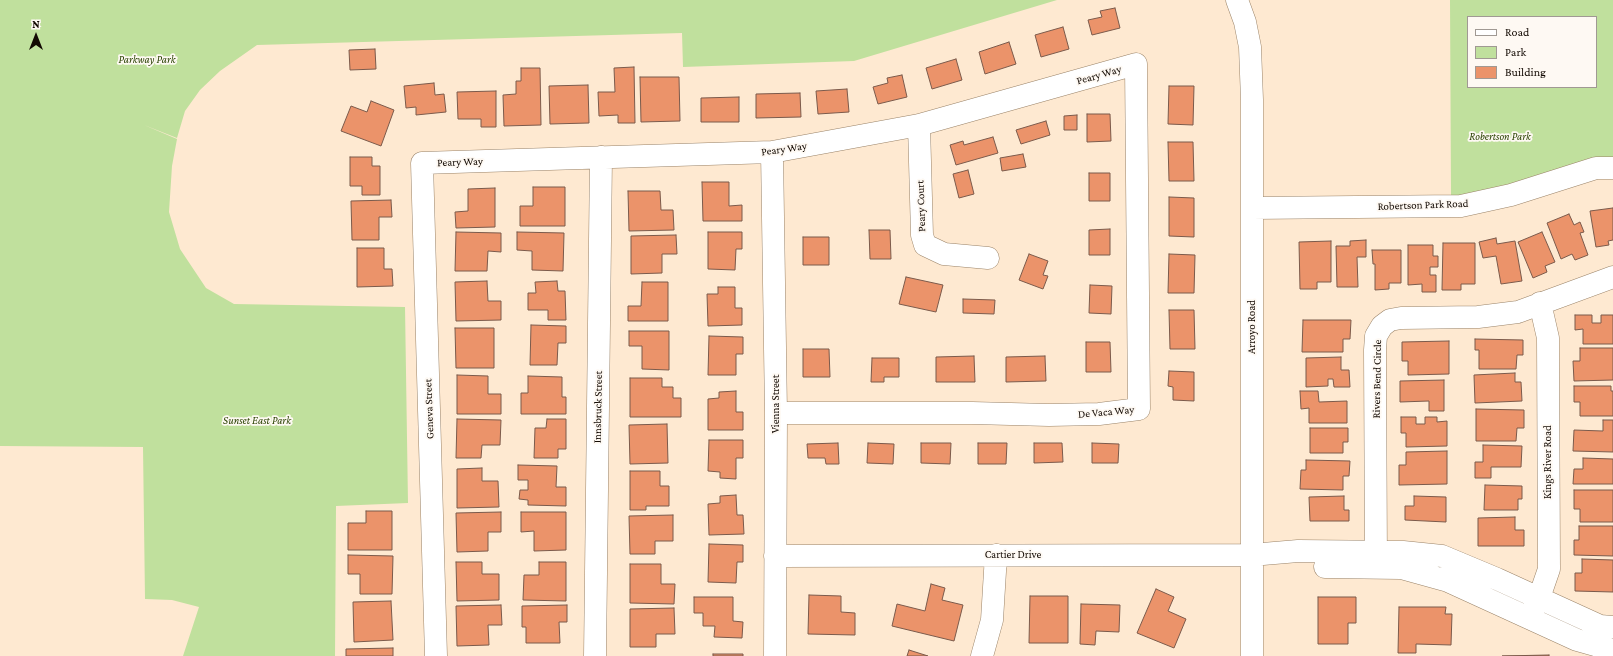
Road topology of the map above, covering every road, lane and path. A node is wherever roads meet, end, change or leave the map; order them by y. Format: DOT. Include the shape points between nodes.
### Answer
graph roads {
  1 [pos="1237,0"];
  2 [pos="1136,64"];
  3 [pos="919,125"];
  4 [pos="772,152"];
  5 [pos="601,158"];
  6 [pos="422,163"];
  7 [pos="1613,168"];
  8 [pos="1252,208"];
  9 [pos="988,258"];
  10 [pos="1613,277"];
  11 [pos="1540,303"];
  12 [pos="776,413"];
  13 [pos="996,555"];
  14 [pos="1251,555"];
  15 [pos="775,556"];
  16 [pos="1376,560"];
  17 [pos="1539,598"];
  18 [pos="1529,618"];
  19 [pos="1613,627"];
  20 [pos="1613,650"];
  21 [pos="436,656"];
  22 [pos="595,656"];
  23 [pos="775,656"];
  24 [pos="982,656"];
  25 [pos="1252,656"];
  1 -- 8 [label="street, Arroyo Road" via="1250,46"];
  2 -- 3 [label="street, Peary Way"];
  2 -- 12 [label="street, De Vaca Way" via="1139,409 1099,414 1049,415"];
  3 -- 4 [label="street, Peary Way"];
  3 -- 9 [label="street, Peary Court" via="922,235 925,245 944,254"];
  4 -- 5 [label="street, Peary Way"];
  4 -- 12 [label="street, Vienna Street"];
  5 -- 6 [label="street, Peary Way"];
  5 -- 22 [label="street, Innsbruck Street"];
  6 -- 21 [label="street, Geneva Street"];
  7 -- 8 [label="street, Robertson Park Road" via="1596,168 1511,195 1461,206"];
  8 -- 14 [label="street, Arroyo Road"];
  10 -- 11 [label="street, Rivers Bend Circle"];
  11 -- 16 [label="street, Rivers Bend Circle" via="1518,312 1401,318 1390,320 1382,326 1376,336 1375,350"];
  11 -- 17 [label="street, Kings River Road" via="1548,338 1549,569"];
  12 -- 15 [label="street, Vienna Street"];
  13 -- 14 [label="street, Cartier Drive"];
  13 -- 15 [label="street, Cartier Drive"];
  13 -- 24 [label="street" via="992,620"];
  14 -- 16 [label="street" via="1299,566"];
  14 -- 25 [label="street, Arroyo Road"];
  15 -- 23 [label="street, Vienna Street"];
  16 -- 17 [label="street" via="1403,552 1442,556"];
  16 -- 18 [label="street" via="1448,581"];
  17 -- 18 [label="street, Kings River Road"];
  17 -- 19 [label="street" via="1600,626"];
  18 -- 20 [label="street" via="1577,640"];
}
